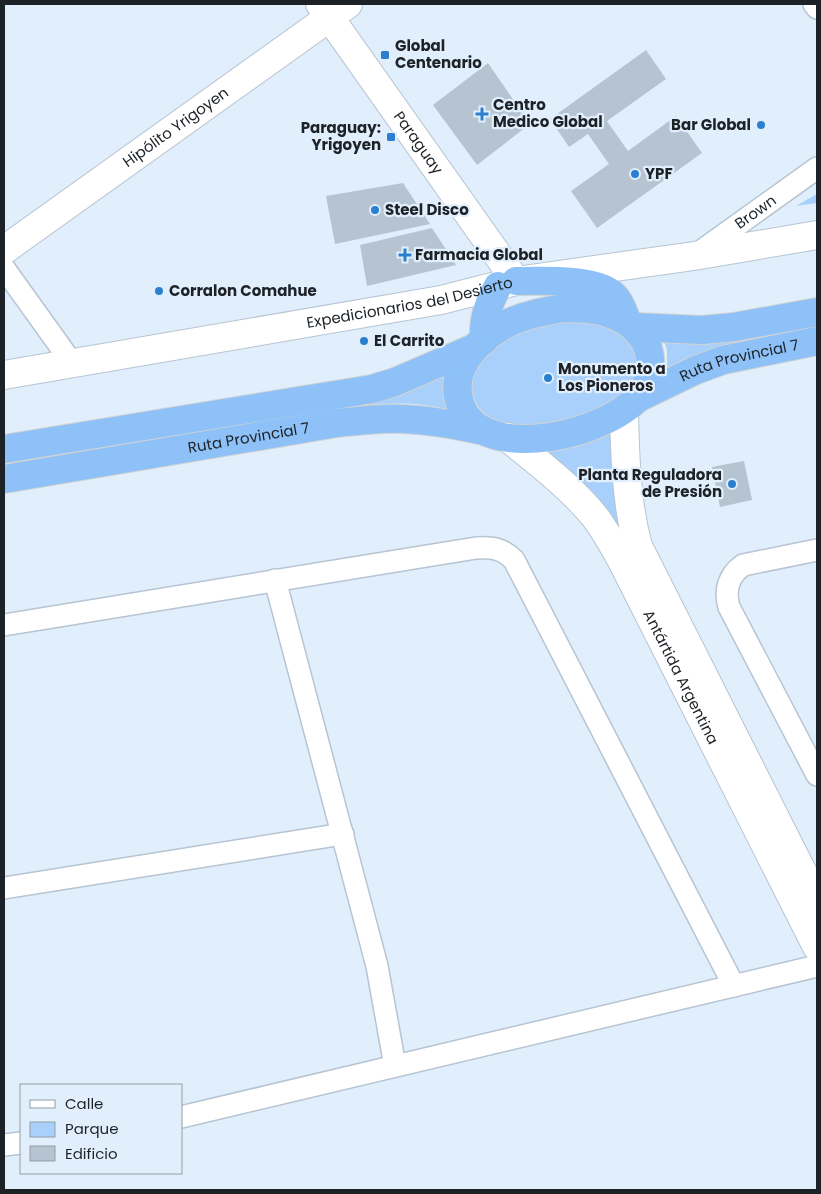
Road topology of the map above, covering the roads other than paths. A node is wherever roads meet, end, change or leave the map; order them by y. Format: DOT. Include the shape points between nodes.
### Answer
graph roads {
  1 [pos="814,4"];
  2 [pos="332,8"];
  3 [pos="817,8"];
  4 [pos="817,168"];
  5 [pos="817,235"];
  6 [pos="4,250"];
  7 [pos="694,256"];
  8 [pos="4,268"];
  9 [pos="507,283"];
  10 [pos="817,312"];
  11 [pos="631,324"];
  12 [pos="817,341"];
  13 [pos="479,344"];
  14 [pos="72,364"];
  15 [pos="4,375"];
  16 [pos="630,405"];
  17 [pos="500,435"];
  18 [pos="4,448"];
  19 [pos="4,479"];
  20 [pos="817,550"];
  21 [pos="275,580"];
  22 [pos="4,625"];
  23 [pos="817,775"];
  24 [pos="343,834"];
  25 [pos="4,888"];
  26 [pos="817,901"];
  27 [pos="817,947"];
  28 [pos="817,966"];
  29 [pos="734,986"];
  30 [pos="395,1066"];
  31 [pos="182,1117"];
  32 [pos="20,1143"];
  33 [pos="4,1145"];
  1 -- 3 [label="street"];
  2 -- 6 [label="main road, Hipólito Yrigoyen"];
  2 -- 9 [label="main road, Paraguay"];
  4 -- 7 [label="street, Brown"];
  5 -- 7 [label="main road, Expedicionarios del Desierto"];
  7 -- 9 [label="main road, Expedicionarios del Desierto"];
  8 -- 14 [label="street"];
  9 -- 11 [label="highway" via="558,281 600,287 616,298"];
  9 -- 13 [label="highway" via="486,310"];
  9 -- 14 [label="main road, Expedicionarios del Desierto" via="441,300"];
  10 -- 11 [label="highway, Ruta Provincial 7" via="718,329 687,330"];
  11 -- 13 [label="highway" via="600,311 564,308 506,324"];
  11 -- 16 [label="highway" via="645,340 650,364 646,384"];
  12 -- 16 [label="highway, Ruta Provincial 7" via="723,360 696,370"];
  13 -- 17 [label="highway" via="458,374 458,398 468,418 479,428"];
  13 -- 18 [label="highway, Ruta Provincial 7" via="372,389"];
  14 -- 15 [label="main road, Expedicionarios del Desierto"];
  16 -- 17 [label="highway" via="594,426 561,436"];
  16 -- 26 [label="main road, Antártida Argentina" via="629,498 638,546"];
  17 -- 19 [label="highway, Ruta Provincial 7" via="464,426 402,418 336,423"];
  17 -- 27 [label="main road, Antártida Argentina" via="561,482 595,517 608,536"];
  20 -- 23 [label="street" via="750,562 736,570 726,589 729,607"];
  21 -- 22 [label="street"];
  21 -- 24 [label="street"];
  21 -- 29 [label="street" via="476,548 498,548 507,553 514,560"];
  24 -- 25 [label="street"];
  24 -- 30 [label="street" via="377,966"];
  28 -- 29 [label="street"];
  29 -- 30 [label="street"];
  30 -- 31 [label="street"];
  32 -- 33 [label="street"];
}
